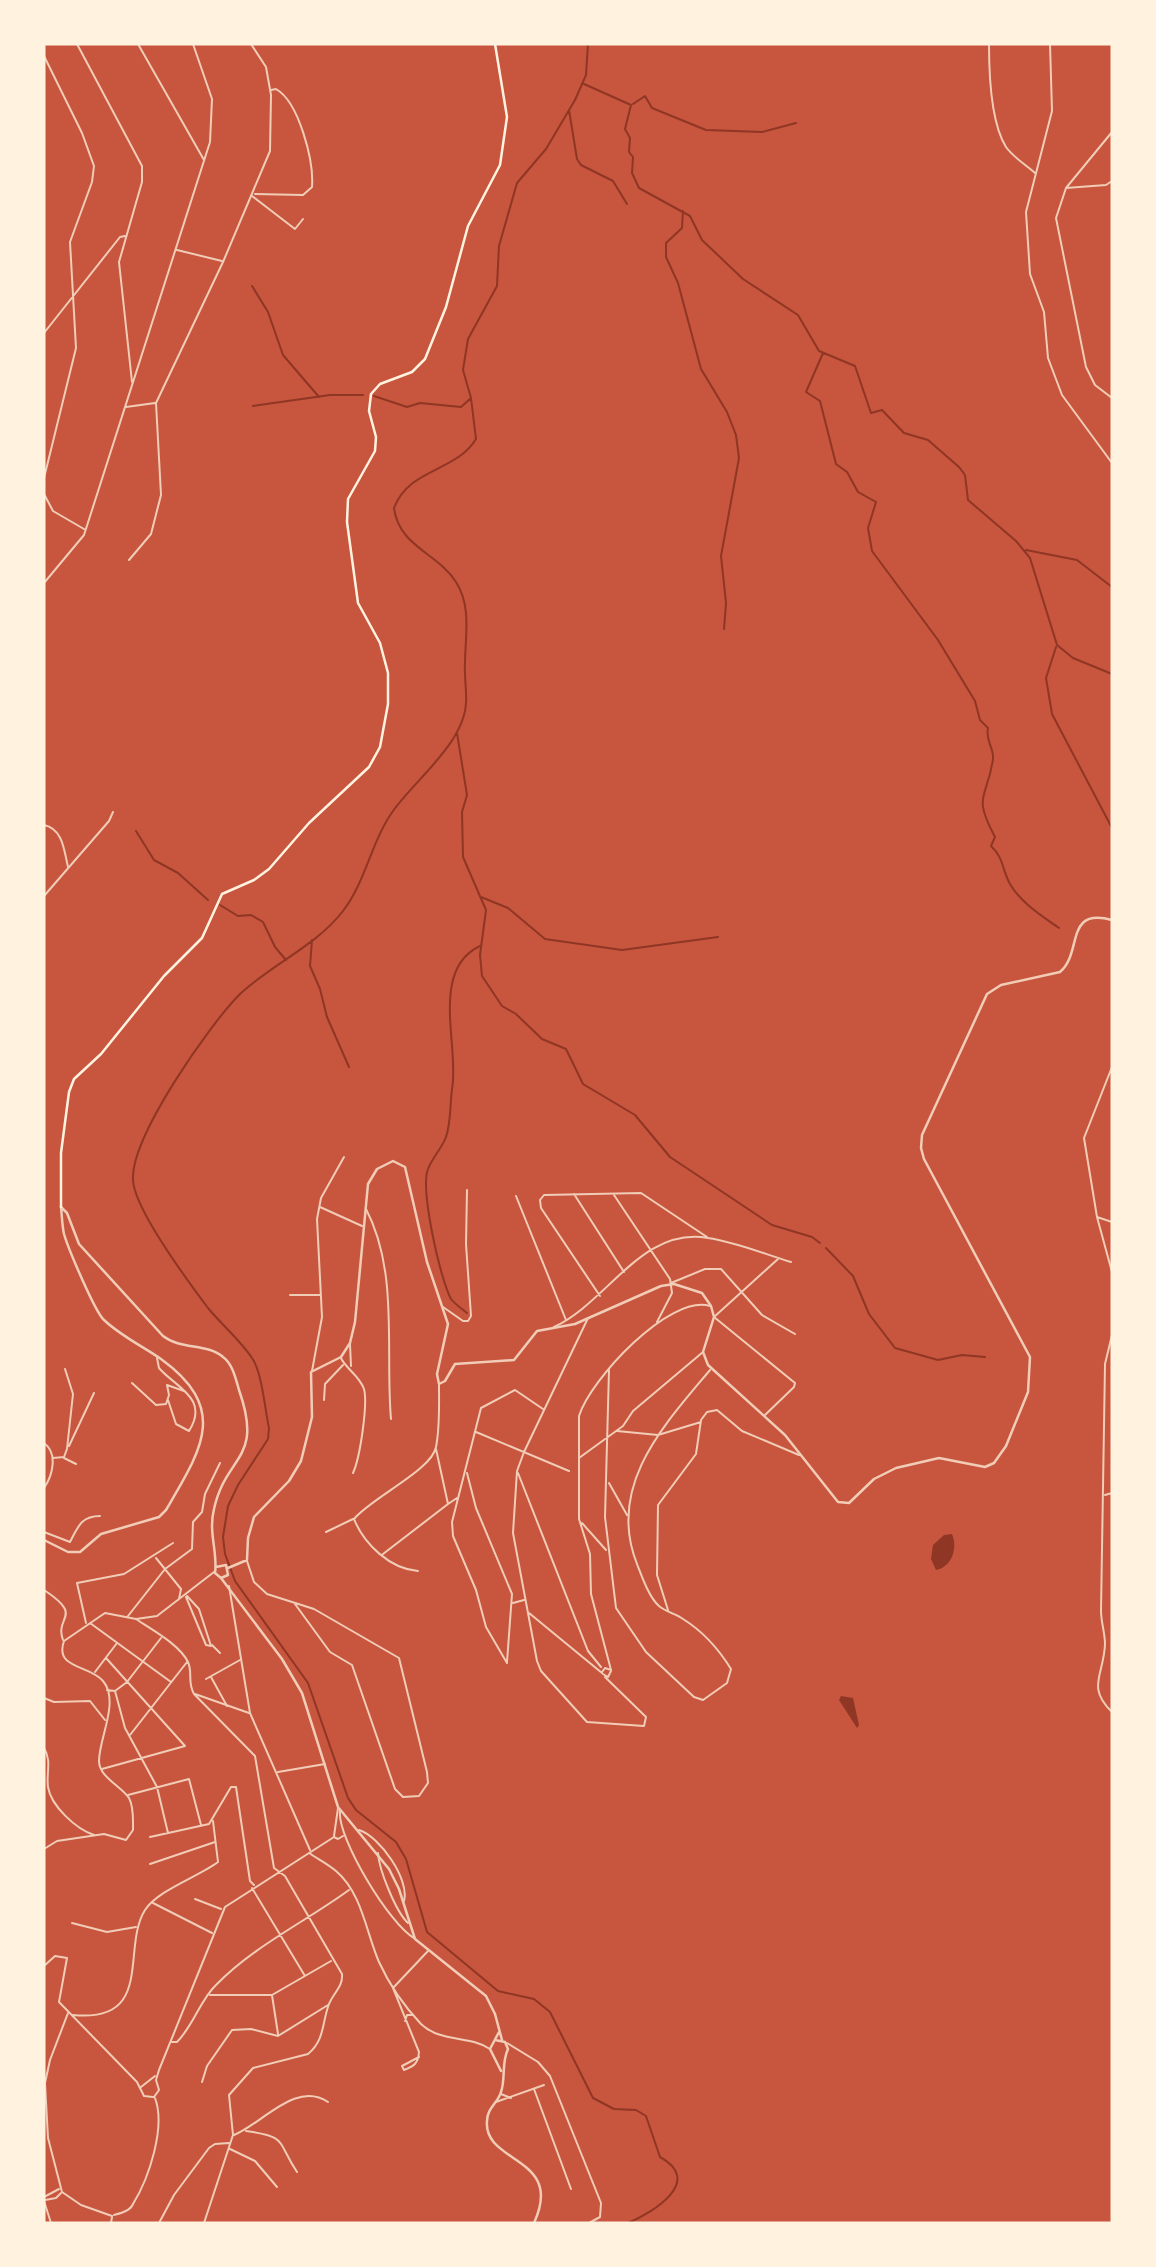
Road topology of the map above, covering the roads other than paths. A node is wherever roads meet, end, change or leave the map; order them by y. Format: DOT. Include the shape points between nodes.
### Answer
graph roads {
  1 [pos="77,44"];
  2 [pos="138,44"];
  3 [pos="193,44"];
  4 [pos="251,44"];
  5 [pos="495,44"];
  6 [pos="989,44"];
  7 [pos="1050,44"];
  8 [pos="44,56"];
  9 [pos="270,90"];
  10 [pos="1112,132"];
  11 [pos="204,161"];
  12 [pos="1036,174"];
  13 [pos="1112,181"];
  14 [pos="1066,188"];
  15 [pos="253,195"];
  16 [pos="303,219"];
  17 [pos="125,236"];
  18 [pos="176,250"];
  19 [pos="223,262"];
  20 [pos="72,297"];
  21 [pos="44,333"];
  22 [pos="133,385"];
  23 [pos="1112,398"];
  24 [pos="156,403"];
  25 [pos="126,407"];
  26 [pos="1112,463"];
  27 [pos="44,478"];
  28 [pos="44,494"];
  29 [pos="85,530"];
  30 [pos="129,560"];
  31 [pos="44,583"];
  32 [pos="113,812"];
  33 [pos="44,825"];
  34 [pos="68,868"];
  35 [pos="44,896"];
  36 [pos="1112,920"];
  37 [pos="1112,1067"];
  38 [pos="344,1157"];
  39 [pos="467,1190"];
  40 [pos="574,1194"];
  41 [pos="613,1194"];
  42 [pos="516,1196"];
  43 [pos="319,1206"];
  44 [pos="61,1207"];
  45 [pos="366,1208"];
  46 [pos="1097,1217"];
  47 [pos="1112,1222"];
  48 [pos="363,1227"];
  49 [pos="707,1237"];
  50 [pos="650,1250"];
  51 [pos="778,1258"];
  52 [pos="791,1262"];
  53 [pos="1112,1272"];
  54 [pos="624,1273"];
  55 [pos="671,1283"];
  56 [pos="745,1292"];
  57 [pos="321,1294"];
  58 [pos="290,1295"];
  59 [pos="600,1296"];
  60 [pos="712,1306"];
  61 [pos="442,1307"];
  62 [pos="589,1317"];
  63 [pos="714,1317"];
  64 [pos="566,1321"];
  65 [pos="657,1322"];
  66 [pos="554,1327"];
  67 [pos="795,1334"];
  68 [pos="1112,1335"];
  69 [pos="349,1343"];
  70 [pos="703,1352"];
  71 [pos="157,1357"];
  72 [pos="341,1357"];
  73 [pos="344,1364"];
  74 [pos="351,1367"];
  75 [pos="65,1368"];
  76 [pos="711,1368"];
  77 [pos="609,1370"];
  78 [pos="312,1372"];
  79 [pos="132,1382"];
  80 [pos="439,1384"];
  81 [pos="185,1391"];
  82 [pos="94,1393"];
  83 [pos="167,1400"];
  84 [pos="324,1400"];
  85 [pos="544,1410"];
  86 [pos="764,1416"];
  87 [pos="391,1419"];
  88 [pos="701,1422"];
  89 [pos="616,1431"];
  90 [pos="475,1432"];
  91 [pos="658,1436"];
  92 [pos="609,1437"];
  93 [pos="44,1443"];
  94 [pos="68,1447"];
  95 [pos="436,1449"];
  96 [pos="524,1452"];
  97 [pos="803,1456"];
  98 [pos="64,1457"];
  99 [pos="53,1458"];
  100 [pos="578,1459"];
  101 [pos="220,1463"];
  102 [pos="76,1464"];
  103 [pos="517,1471"];
  104 [pos="569,1471"];
  105 [pos="467,1472"];
  106 [pos="353,1473"];
  107 [pos="607,1480"];
  108 [pos="44,1488"];
  109 [pos="1112,1493"];
  110 [pos="1104,1495"];
  111 [pos="458,1497"];
  112 [pos="448,1504"];
  113 [pos="100,1516"];
  114 [pos="627,1516"];
  115 [pos="354,1519"];
  116 [pos="579,1520"];
  117 [pos="44,1532"];
  118 [pos="326,1532"];
  119 [pos="44,1540"];
  120 [pos="173,1543"];
  121 [pos="607,1551"];
  122 [pos="383,1555"];
  123 [pos="155,1557"];
  124 [pos="215,1559"];
  125 [pos="246,1561"];
  126 [pos="225,1566"];
  127 [pos="165,1569"];
  128 [pos="215,1569"];
  129 [pos="418,1571"];
  130 [pos="228,1575"];
  131 [pos="220,1578"];
  132 [pos="208,1579"];
  133 [pos="229,1586"];
  134 [pos="44,1590"];
  135 [pos="186,1596"];
  136 [pos="525,1599"];
  137 [pos="178,1602"];
  138 [pos="513,1603"];
  139 [pos="295,1604"];
  140 [pos="668,1611"];
  141 [pos="528,1612"];
  142 [pos="127,1617"];
  143 [pos="136,1619"];
  144 [pos="87,1623"];
  145 [pos="161,1637"];
  146 [pos="64,1641"];
  147 [pos="117,1643"];
  148 [pos="212,1645"];
  149 [pos="219,1653"];
  150 [pos="106,1658"];
  151 [pos="240,1660"];
  152 [pos="144,1661"];
  153 [pos="188,1661"];
  154 [pos="608,1661"];
  155 [pos="602,1668"];
  156 [pos="611,1670"];
  157 [pos="94,1673"];
  158 [pos="602,1673"];
  159 [pos="611,1675"];
  160 [pos="211,1676"];
  161 [pos="605,1677"];
  162 [pos="206,1679"];
  163 [pos="127,1682"];
  164 [pos="172,1682"];
  165 [pos="613,1684"];
  166 [pos="107,1690"];
  167 [pos="115,1692"];
  168 [pos="194,1693"];
  169 [pos="108,1696"];
  170 [pos="44,1698"];
  171 [pos="227,1706"];
  172 [pos="150,1709"];
  173 [pos="1112,1712"];
  174 [pos="250,1713"];
  175 [pos="106,1720"];
  176 [pos="129,1736"];
  177 [pos="44,1748"];
  178 [pos="142,1758"];
  179 [pos="325,1764"];
  180 [pos="101,1769"];
  181 [pos="277,1772"];
  182 [pos="157,1787"];
  183 [pos="126,1796"];
  184 [pos="339,1808"];
  185 [pos="212,1821"];
  186 [pos="201,1826"];
  187 [pos="84,1830"];
  188 [pos="359,1830"];
  189 [pos="341,1831"];
  190 [pos="168,1833"];
  191 [pos="94,1835"];
  192 [pos="334,1835"];
  193 [pos="343,1836"];
  194 [pos="150,1837"];
  195 [pos="80,1838"];
  196 [pos="215,1842"];
  197 [pos="44,1849"];
  198 [pos="309,1852"];
  199 [pos="378,1853"];
  200 [pos="150,1864"];
  201 [pos="279,1871"];
  202 [pos="253,1886"];
  203 [pos="349,1889"];
  204 [pos="195,1899"];
  205 [pos="403,1902"];
  206 [pos="152,1903"];
  207 [pos="222,1910"];
  208 [pos="310,1918"];
  209 [pos="72,1923"];
  210 [pos="408,1923"];
  211 [pos="138,1926"];
  212 [pos="212,1933"];
  213 [pos="281,1936"];
  214 [pos="415,1939"];
  215 [pos="429,1950"];
  216 [pos="333,1959"];
  217 [pos="44,1966"];
  218 [pos="305,1976"];
  219 [pos="393,1988"];
  220 [pos="209,1995"];
  221 [pos="272,1995"];
  222 [pos="329,2004"];
  223 [pos="68,2013"];
  224 [pos="73,2015"];
  225 [pos="413,2015"];
  226 [pos="83,2016"];
  227 [pos="80,2023"];
  228 [pos="406,2024"];
  229 [pos="499,2032"];
  230 [pos="278,2035"];
  231 [pos="495,2040"];
  232 [pos="171,2041"];
  233 [pos="504,2041"];
  234 [pos="516,2048"];
  235 [pos="490,2049"];
  236 [pos="507,2052"];
  237 [pos="494,2056"];
  238 [pos="503,2056"];
  239 [pos="419,2057"];
  240 [pos="502,2073"];
  241 [pos="158,2074"];
  242 [pos="151,2080"];
  243 [pos="202,2082"];
  244 [pos="156,2083"];
  245 [pos="544,2085"];
  246 [pos="141,2088"];
  247 [pos="534,2089"];
  248 [pos="501,2094"];
  249 [pos="154,2097"];
  250 [pos="512,2098"];
  251 [pos="328,2102"];
  252 [pos="496,2102"];
  253 [pos="245,2131"];
  254 [pos="233,2135"];
  255 [pos="229,2143"];
  256 [pos="228,2148"];
  257 [pos="297,2172"];
  258 [pos="277,2187"];
  259 [pos="572,2189"];
  260 [pos="61,2191"];
  261 [pos="44,2197"];
  262 [pos="44,2214"];
  263 [pos="50,2214"];
  264 [pos="112,2216"];
  265 [pos="51,2223"];
  266 [pos="111,2223"];
  267 [pos="159,2223"];
  268 [pos="204,2223"];
  269 [pos="534,2223"];
  270 [pos="589,2223"];
  1 -- 17 [label="street" via="142,166"];
  2 -- 11 [label="street"];
  3 -- 11 [label="street" via="214,107"];
  4 -- 9 [label="street" via="266,67"];
  5 -- 44 [label="main road" via="507,117 500,165 468,226 446,307 425,359 412,372 380,384 371,394 375,451 348,499 358,603 380,643 388,673 387,712 378,753 266,872 222,894 202,939 157,984 101,1055 76,1076 69,1092 61,1153"];
  6 -- 12 [label="street" via="998,126 1006,147"];
  7 -- 12 [label="street" via="1052,111"];
  8 -- 20 [label="street" via="94,166 70,242"];
  9 -- 15 [label="street" via="270,151"];
  9 -- 15 [label="street" via="285,94 296,114 310,161 312,187 303,195"];
  10 -- 14 [label="street"];
  11 -- 18 [label="street"];
  12 -- 26 [label="street" via="1026,212 1028,254 1044,312 1048,358 1066,403"];
  13 -- 14 [label="street"];
  14 -- 23 [label="street" via="1056,218 1086,367 1095,385"];
  15 -- 16 [label="street" via="295,229"];
  15 -- 19 [label="street"];
  17 -- 20 [label="street"];
  17 -- 22 [label="street" via="118,269"];
  18 -- 19 [label="street"];
  18 -- 22 [label="street"];
  19 -- 24 [label="street"];
  20 -- 21 [label="street"];
  20 -- 27 [label="street" via="76,348"];
  22 -- 25 [label="street"];
  24 -- 25 [label="street"];
  24 -- 30 [label="street" via="161,495 151,534"];
  25 -- 29 [label="street"];
  28 -- 29 [label="street" via="58,515"];
  29 -- 31 [label="street"];
  32 -- 34 [label="street"];
  33 -- 34 [label="street" via="61,837"];
  34 -- 35 [label="street"];
  36 -- 97 [label="street" via="1094,917 1084,923 1060,972 1001,985 987,994 922,1135 924,1158 1031,1361 1028,1392 1006,1446 994,1463 985,1467 946,1458 897,1468 842,1503"];
  37 -- 46 [label="street" via="1084,1134"];
  38 -- 43 [label="street"];
  39 -- 61 [label="street" via="471,1316 463,1321"];
  40 -- 41 [label="street"];
  40 -- 54 [label="street"];
  40 -- 59 [label="street" via="544,1195 541,1208"];
  41 -- 49 [label="street" via="650,1197"];
  41 -- 50 [label="street"];
  42 -- 64 [label="street"];
  43 -- 48 [label="street"];
  43 -- 57 [label="street"];
  44 -- 71 [label="street" via="65,1238 94,1307 104,1320"];
  44 -- 124 [label="street" via="79,1244 163,1336 219,1354 230,1365 248,1415 249,1432 214,1506"];
  45 -- 48 [label="street"];
  45 -- 61 [label="street" via="373,1174 387,1163 402,1163"];
  45 -- 87 [label="street" via="379,1235 388,1296"];
  46 -- 47 [label="street"];
  46 -- 53 [label="street"];
  48 -- 69 [label="street"];
  49 -- 50 [label="street" via="671,1240"];
  49 -- 51 [label="street"];
  50 -- 54 [label="street"];
  50 -- 55 [label="street"];
  51 -- 52 [label="street"];
  51 -- 56 [label="street"];
  54 -- 59 [label="street"];
  55 -- 56 [label="street" via="715,1268"];
  55 -- 60 [label="street" via="702,1293"];
  55 -- 62 [label="street"];
  55 -- 65 [label="street" via="672,1293"];
  56 -- 63 [label="street"];
  56 -- 67 [label="street" via="762,1315"];
  57 -- 58 [label="street"];
  57 -- 78 [label="street" via="321,1330"];
  59 -- 64 [label="street"];
  60 -- 63 [label="street"];
  60 -- 65 [label="street" via="693,1305"];
  61 -- 80 [label="street" via="449,1328 437,1374"];
  62 -- 66 [label="street"];
  62 -- 85 [label="street"];
  63 -- 70 [label="street"];
  63 -- 86 [label="street" via="794,1383"];
  64 -- 66 [label="street"];
  65 -- 77 [label="street"];
  66 -- 80 [label="street" via="534,1334 514,1360 454,1364"];
  68 -- 110 [label="street" via="1105,1364"];
  69 -- 72 [label="street"];
  69 -- 74 [label="street"];
  70 -- 76 [label="street"];
  70 -- 89 [label="street" via="649,1396"];
  71 -- 81 [label="street" via="159,1368"];
  71 -- 119 [label="street" via="187,1382 203,1411 199,1450 166,1510 155,1519 101,1535 80,1552 68,1552"];
  72 -- 73 [label="street"];
  72 -- 78 [label="street"];
  73 -- 74 [label="street"];
  73 -- 84 [label="street" via="325,1384"];
  74 -- 106 [label="street" via="365,1391"];
  75 -- 94 [label="street" via="73,1394"];
  76 -- 86 [label="street"];
  76 -- 91 [label="street"];
  77 -- 92 [label="street"];
  77 -- 100 [label="street" via="584,1401"];
  78 -- 125 [label="street" via="312,1418 301,1461 254,1517"];
  79 -- 83 [label="street" via="156,1405"];
  80 -- 95 [label="street"];
  81 -- 83 [label="street" via="167,1385"];
  81 -- 83 [label="street" via="196,1411 189,1431 177,1424"];
  82 -- 94 [label="street"];
  85 -- 90 [label="street" via="519,1391 508,1391 481,1408"];
  85 -- 96 [label="street"];
  86 -- 97 [label="street"];
  88 -- 91 [label="street"];
  88 -- 97 [label="street" via="707,1412 717,1410 742,1431"];
  88 -- 140 [label="street" via="696,1454 658,1505 657,1575"];
  89 -- 91 [label="street"];
  89 -- 92 [label="street"];
  90 -- 96 [label="street"];
  90 -- 105 [label="street"];
  91 -- 114 [label="street" via="637,1471"];
  92 -- 100 [label="street"];
  92 -- 107 [label="street"];
  93 -- 99 [label="street"];
  94 -- 98 [label="street"];
  95 -- 112 [label="street"];
  95 -- 115 [label="street" via="422,1467"];
  96 -- 103 [label="street"];
  96 -- 104 [label="street"];
  98 -- 99 [label="street"];
  98 -- 102 [label="street"];
  99 -- 108 [label="street"];
  100 -- 116 [label="street"];
  101 -- 127 [label="street" via="205,1494 202,1513 193,1522 192,1549"];
  103 -- 136 [label="street" via="513,1533"];
  103 -- 155 [label="street" via="588,1651"];
  105 -- 111 [label="street"];
  105 -- 138 [label="street"];
  107 -- 114 [label="street"];
  107 -- 121 [label="street"];
  109 -- 110 [label="street"];
  110 -- 173 [label="street" via="1101,1611 1105,1646 1097,1690"];
  111 -- 112 [label="street"];
  111 -- 138 [label="street" via="453,1536 486,1627 507,1663"];
  112 -- 122 [label="street"];
  113 -- 117 [label="street" via="80,1522 70,1542"];
  114 -- 140 [label="street" via="630,1548 639,1570 659,1606"];
  115 -- 118 [label="street"];
  115 -- 122 [label="street" via="360,1533"];
  116 -- 121 [label="street"];
  116 -- 154 [label="street" via="590,1554 591,1594"];
  120 -- 123 [label="street"];
  121 -- 140 [label="street" via="621,1619 656,1661 694,1697 706,1700 729,1681 731,1669 711,1640"];
  122 -- 129 [label="street" via="400,1568"];
  123 -- 127 [label="street"];
  123 -- 144 [label="street" via="124,1574 76,1583"];
  124 -- 126 [label="street"];
  124 -- 128 [label="street"];
  125 -- 126 [label="street"];
  125 -- 139 [label="street" via="259,1588"];
  126 -- 128 [label="street"];
  126 -- 130 [label="street"];
  127 -- 137 [label="street" via="181,1589"];
  127 -- 142 [label="street"];
  128 -- 131 [label="street"];
  128 -- 132 [label="street"];
  130 -- 131 [label="street"];
  130 -- 133 [label="street"];
  131 -- 132 [label="street"];
  131 -- 133 [label="street"];
  132 -- 135 [label="street"];
  133 -- 151 [label="street"];
  133 -- 179 [label="street" via="302,1693"];
  134 -- 146 [label="street" via="65,1609"];
  135 -- 137 [label="street"];
  135 -- 148 [label="street" via="199,1609"];
  135 -- 148 [label="street" via="206,1645"];
  136 -- 138 [label="street"];
  136 -- 141 [label="street"];
  137 -- 143 [label="street" via="160,1615"];
  139 -- 139 [label="street" via="330,1652 352,1665 395,1789 403,1797 423,1792 427,1772 399,1658 314,1609"];
  141 -- 155 [label="street"];
  141 -- 165 [label="street" via="541,1671 579,1716 594,1725 644,1726 646,1717"];
  142 -- 143 [label="street"];
  142 -- 144 [label="street" via="105,1613"];
  143 -- 145 [label="street"];
  144 -- 146 [label="street"];
  144 -- 147 [label="street"];
  145 -- 152 [label="street"];
  145 -- 153 [label="street"];
  146 -- 157 [label="street" via="61,1653 65,1660"];
  147 -- 150 [label="street"];
  147 -- 152 [label="street"];
  148 -- 149 [label="street"];
  150 -- 157 [label="street"];
  150 -- 163 [label="street"];
  151 -- 160 [label="street"];
  151 -- 174 [label="street"];
  152 -- 163 [label="street"];
  152 -- 164 [label="street"];
  153 -- 164 [label="street"];
  153 -- 168 [label="street"];
  154 -- 155 [label="street"];
  154 -- 156 [label="street"];
  155 -- 156 [label="street"];
  155 -- 158 [label="street"];
  155 -- 158 [label="street"];
  156 -- 159 [label="street"];
  157 -- 166 [label="street"];
  158 -- 161 [label="street"];
  159 -- 161 [label="street"];
  159 -- 165 [label="street"];
  160 -- 162 [label="street"];
  160 -- 171 [label="street"];
  161 -- 165 [label="street"];
  163 -- 167 [label="street"];
  163 -- 172 [label="street"];
  164 -- 172 [label="street"];
  166 -- 167 [label="street"];
  166 -- 169 [label="street"];
  167 -- 169 [label="street"];
  167 -- 176 [label="street"];
  168 -- 171 [label="street"];
  168 -- 201 [label="street" via="255,1756 274,1868"];
  169 -- 175 [label="street"];
  170 -- 175 [label="street" via="90,1701"];
  171 -- 174 [label="street"];
  172 -- 176 [label="street"];
  172 -- 178 [label="street" via="186,1746"];
  174 -- 181 [label="street"];
  175 -- 180 [label="street"];
  176 -- 178 [label="street"];
  177 -- 187 [label="street" via="52,1799"];
  178 -- 180 [label="street"];
  178 -- 182 [label="street"];
  179 -- 181 [label="street"];
  179 -- 184 [label="street"];
  180 -- 183 [label="street"];
  181 -- 198 [label="street"];
  182 -- 183 [label="street"];
  182 -- 186 [label="street" via="189,1779"];
  182 -- 190 [label="street"];
  183 -- 191 [label="street" via="134,1828 130,1838"];
  184 -- 188 [label="street"];
  184 -- 189 [label="street"];
  184 -- 192 [label="street"];
  185 -- 186 [label="street"];
  185 -- 196 [label="street"];
  185 -- 202 [label="street" via="231,1787 236,1787"];
  186 -- 190 [label="street"];
  187 -- 191 [label="street"];
  187 -- 195 [label="street"];
  188 -- 199 [label="street"];
  188 -- 205 [label="street" via="369,1834 403,1884"];
  189 -- 192 [label="street"];
  189 -- 193 [label="street"];
  190 -- 194 [label="street"];
  191 -- 195 [label="street"];
  192 -- 193 [label="street" via="338,1839"];
  192 -- 198 [label="street"];
  193 -- 214 [label="street" via="394,1920"];
  195 -- 197 [label="street" via="57,1841"];
  196 -- 200 [label="street"];
  196 -- 206 [label="street" via="218,1862"];
  198 -- 201 [label="street"];
  198 -- 203 [label="street" via="337,1871"];
  199 -- 205 [label="street"];
  199 -- 210 [label="street" via="397,1909"];
  201 -- 202 [label="street"];
  201 -- 208 [label="street"];
  202 -- 207 [label="street"];
  202 -- 213 [label="street"];
  203 -- 208 [label="street"];
  203 -- 219 [label="street"];
  204 -- 207 [label="street"];
  205 -- 210 [label="street"];
  206 -- 211 [label="street"];
  206 -- 212 [label="street"];
  207 -- 212 [label="street"];
  208 -- 213 [label="street"];
  208 -- 216 [label="street"];
  209 -- 211 [label="street" via="107,1931"];
  210 -- 214 [label="street"];
  211 -- 226 [label="street" via="129,1987 107,2012"];
  212 -- 232 [label="street"];
  213 -- 218 [label="street"];
  213 -- 220 [label="street" via="246,1958"];
  214 -- 215 [label="street"];
  215 -- 219 [label="street"];
  215 -- 229 [label="street" via="486,1996"];
  216 -- 218 [label="street"];
  216 -- 222 [label="street" via="342,1979"];
  217 -- 223 [label="street" via="57,1955 67,1959 59,1998"];
  218 -- 221 [label="street"];
  219 -- 225 [label="street"];
  219 -- 228 [label="street"];
  220 -- 221 [label="street"];
  220 -- 232 [label="street" via="192,2027 177,2042"];
  221 -- 230 [label="street"];
  222 -- 230 [label="street"];
  222 -- 254 [label="street" via="315,2049 254,2068 235,2086 228,2104"];
  223 -- 224 [label="street"];
  223 -- 260 [label="street" via="45,2083 48,2138"];
  224 -- 226 [label="street"];
  224 -- 227 [label="street"];
  225 -- 228 [label="street" via="406,2016"];
  225 -- 235 [label="street" via="440,2037"];
  226 -- 227 [label="street"];
  227 -- 246 [label="street"];
  228 -- 239 [label="street"];
  229 -- 231 [label="street"];
  229 -- 233 [label="street"];
  230 -- 243 [label="street" via="232,2030 207,2066"];
  231 -- 233 [label="street"];
  231 -- 235 [label="street"];
  232 -- 241 [label="street"];
  233 -- 234 [label="street"];
  233 -- 236 [label="street"];
  234 -- 236 [label="street"];
  234 -- 270 [label="street" via="550,2076 579,2143 602,2206 600,2217"];
  235 -- 237 [label="street"];
  236 -- 238 [label="street"];
  237 -- 238 [label="street"];
  237 -- 240 [label="street"];
  238 -- 240 [label="street"];
  239 -- 239 [label="street" via="402,2066 404,2070 416,2064"];
  240 -- 248 [label="street"];
  241 -- 242 [label="street"];
  241 -- 244 [label="street"];
  242 -- 244 [label="street"];
  242 -- 246 [label="street"];
  244 -- 249 [label="street" via="159,2090"];
  245 -- 247 [label="street"];
  246 -- 249 [label="street" via="146,2097"];
  247 -- 250 [label="street"];
  247 -- 259 [label="street"];
  248 -- 250 [label="street"];
  248 -- 252 [label="street"];
  249 -- 264 [label="street" via="160,2124 156,2148 134,2204"];
  250 -- 252 [label="street"];
  251 -- 253 [label="street" via="306,2096 275,2109"];
  252 -- 269 [label="street" via="488,2114 488,2132 497,2148 532,2172 540,2194"];
  253 -- 254 [label="street"];
  253 -- 257 [label="street" via="278,2139"];
  254 -- 255 [label="street"];
  255 -- 256 [label="street"];
  255 -- 267 [label="street" via="209,2148"];
  256 -- 258 [label="street" via="255,2161"];
  256 -- 268 [label="street"];
  260 -- 261 [label="street"];
  260 -- 261 [label="street" via="56,2198"];
  260 -- 264 [label="street"];
  261 -- 263 [label="street"];
  262 -- 263 [label="street"];
  263 -- 265 [label="street"];
  264 -- 266 [label="street"];
}
